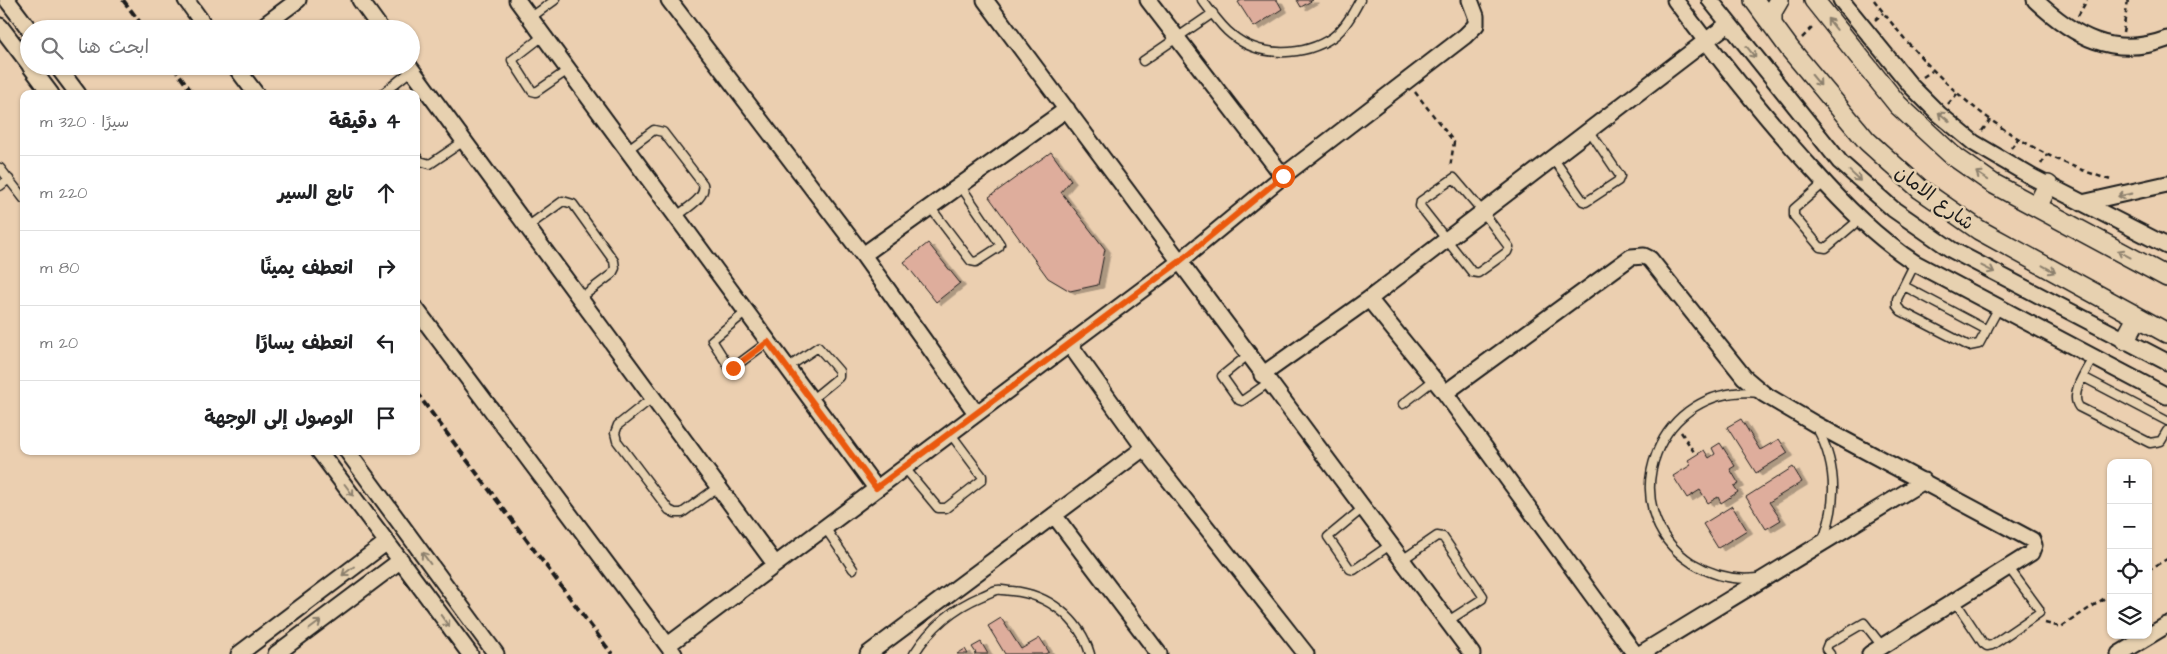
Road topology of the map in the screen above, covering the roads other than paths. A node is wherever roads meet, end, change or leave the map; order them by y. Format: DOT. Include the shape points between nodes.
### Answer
graph roads {
  1 [pos="7,0"];
  2 [pos="186,0"];
  3 [pos="298,0"];
  4 [pos="360,0"];
  5 [pos="517,0"];
  6 [pos="555,0"];
  7 [pos="669,0"];
  8 [pos="985,0"];
  9 [pos="1148,0"];
  10 [pos="1202,0"];
  11 [pos="1360,0"];
  12 [pos="1470,0"];
  13 [pos="1675,0"];
  14 [pos="1710,0"];
  15 [pos="1754,0"];
  16 [pos="1779,0"];
  17 [pos="1814,0"];
  18 [pos="1841,0"];
  19 [pos="2035,0"];
  20 [pos="1213,13"];
  21 [pos="530,18"];
  22 [pos="22,20"];
  23 [pos="200,20"];
  24 [pos="271,20"];
  25 [pos="374,20"];
  26 [pos="1728,24"];
  27 [pos="1772,24"];
  28 [pos="0,26"];
  29 [pos="543,36"];
  30 [pos="1176,37"];
  31 [pos="2167,39"];
  32 [pos="1706,41"];
  33 [pos="20,52"];
  34 [pos="1144,61"];
  35 [pos="568,70"];
  36 [pos="37,75"];
  37 [pos="64,75"];
  38 [pos="242,75"];
  39 [pos="402,75"];
  40 [pos="415,75"];
  41 [pos="48,90"];
  42 [pos="75,90"];
  43 [pos="253,90"];
  44 [pos="386,90"];
  45 [pos="1068,109"];
  46 [pos="1590,130"];
  47 [pos="464,141"];
  48 [pos="627,150"];
  49 [pos="1553,158"];
  50 [pos="420,161"];
  51 [pos="0,168"];
  52 [pos="1283,176"];
  53 [pos="9,179"];
  54 [pos="1824,183"];
  55 [pos="2167,184"];
  56 [pos="2048,185"];
  57 [pos="0,186"];
  58 [pos="960,186"];
  59 [pos="20,194"];
  60 [pos="2082,203"];
  61 [pos="930,207"];
  62 [pos="2037,207"];
  63 [pos="1483,212"];
  64 [pos="676,217"];
  65 [pos="1859,220"];
  66 [pos="527,227"];
  67 [pos="1447,240"];
  68 [pos="2167,246"];
  69 [pos="863,254"];
  70 [pos="1179,262"];
  71 [pos="1915,263"];
  72 [pos="2167,277"];
  73 [pos="1904,286"];
  74 [pos="580,299"];
  75 [pos="1369,299"];
  76 [pos="1998,308"];
  77 [pos="746,312"];
  78 [pos="420,313"];
  79 [pos="2137,318"];
  80 [pos="1987,330"];
  81 [pos="2167,333"];
  82 [pos="2125,340"];
  83 [pos="768,342"];
  84 [pos="1070,345"];
  85 [pos="1248,355"];
  86 [pos="2093,358"];
  87 [pos="2167,362"];
  88 [pos="787,368"];
  89 [pos="2083,377"];
  90 [pos="1265,379"];
  91 [pos="1434,380"];
  92 [pos="1445,393"];
  93 [pos="1764,394"];
  94 [pos="2167,396"];
  95 [pos="652,398"];
  96 [pos="811,400"];
  97 [pos="1403,404"];
  98 [pos="976,413"];
  99 [pos="2167,421"];
  100 [pos="1815,424"];
  101 [pos="2167,431"];
  102 [pos="950,432"];
  103 [pos="1144,448"];
  104 [pos="323,455"];
  105 [pos="350,455"];
  106 [pos="904,466"];
  107 [pos="1924,481"];
  108 [pos="718,487"];
  109 [pos="876,488"];
  110 [pos="1363,508"];
  111 [pos="395,515"];
  112 [pos="1054,516"];
  113 [pos="824,526"];
  114 [pos="377,528"];
  115 [pos="387,542"];
  116 [pos="1821,544"];
  117 [pos="1390,545"];
  118 [pos="401,560"];
  119 [pos="1402,560"];
  120 [pos="774,564"];
  121 [pos="2009,568"];
  122 [pos="853,569"];
  123 [pos="1767,577"];
  124 [pos="942,599"];
  125 [pos="1955,601"];
  126 [pos="952,613"];
  127 [pos="1448,621"];
  128 [pos="2167,625"];
  129 [pos="671,650"];
  130 [pos="1876,650"];
  131 [pos="239,654"];
  132 [pos="276,654"];
  133 [pos="470,654"];
  134 [pos="496,654"];
  135 [pos="868,654"];
  136 [pos="914,654"];
  137 [pos="1090,654"];
  138 [pos="1159,654"];
  139 [pos="1306,654"];
  140 [pos="1472,654"];
  141 [pos="1635,654"];
  142 [pos="1640,654"];
  143 [pos="1830,654"];
  144 [pos="2119,654"];
  1 -- 22 [label="street"];
  2 -- 23 [label="street"];
  3 -- 24 [label="street"];
  4 -- 25 [label="street"];
  5 -- 21 [label="street"];
  6 -- 21 [label="lane"];
  7 -- 69 [label="street"];
  8 -- 45 [label="street"];
  9 -- 30 [label="street"];
  10 -- 20 [label="lane"];
  11 -- 20 [label="lane" via="1334,37 1307,50 1254,49 1231,35"];
  12 -- 52 [label="street" via="1476,25 1465,36"];
  13 -- 32 [label="street"];
  14 -- 26 [label="street"];
  15 -- 27 [label="street, شارع الامان"];
  16 -- 27 [label="street" via="1772,12"];
  62 -- 17 [label="street, one-way" via="1971,169 1915,123"];
  56 -- 18 [label="street, one-way" via="1974,143 1939,114"];
  19 -- 31 [label="street" via="2071,30 2095,41 2120,46 2154,44"];
  20 -- 30 [label="lane"];
  21 -- 29 [label="street"];
  26 -- 32 [label="street"];
  26 -- 82 [label="street, one-way" via="1840,162 1893,209 1952,250"];
  27 -- 79 [label="street, شارع الامان, one-way" via="1790,50 1868,141 1920,189 1979,230"];
  28 -- 33 [label="street"];
  29 -- 35 [label="street"];
  29 -- 35 [label="lane" via="512,60 532,91 536,92"];
  30 -- 34 [label="lane"];
  30 -- 52 [label="street"];
  32 -- 46 [label="street"];
  32 -- 54 [label="street" via="1782,138"];
  35 -- 48 [label="street"];
  36 -- 41 [label="street"];
  37 -- 42 [label="street"];
  38 -- 43 [label="street"];
  39 -- 44 [label="lane"];
  40 -- 47 [label="street"];
  45 -- 58 [label="street"];
  45 -- 70 [label="street"];
  46 -- 49 [label="street"];
  46 -- 49 [label="lane" via="1620,176 1618,181 1583,201"];
  47 -- 50 [label="lane" via="430,164"];
  47 -- 66 [label="street"];
  48 -- 64 [label="street"];
  48 -- 64 [label="lane" via="654,130 659,130 703,184 702,196"];
  49 -- 63 [label="street"];
  51 -- 53 [label="lane"];
  52 -- 70 [label="street"];
  53 -- 57 [label="lane"];
  53 -- 59 [label="lane"];
  54 -- 65 [label="street"];
  54 -- 65 [label="lane" via="1793,213 1820,246 1826,248"];
  55 -- 60 [label="street, one-way"];
  56 -- 60 [label="street"];
  56 -- 62 [label="street"];
  58 -- 61 [label="street"];
  58 -- 61 [label="lane" via="999,247 976,262 971,261"];
  60 -- 68 [label="street"];
  61 -- 69 [label="street"];
  72 -- 62 [label="street, one-way"];
  63 -- 67 [label="street"];
  63 -- 67 [label="lane" via="1508,248 1507,252 1475,274"];
  63 -- 67 [label="lane" via="1454,178 1420,203"];
  64 -- 77 [label="street"];
  65 -- 71 [label="street"];
  66 -- 74 [label="street"];
  66 -- 74 [label="lane" via="563,201 573,204 614,261 615,268 612,274"];
  67 -- 75 [label="street"];
  69 -- 98 [label="street"];
  70 -- 84 [label="street"];
  70 -- 85 [label="street"];
  71 -- 73 [label="lane"];
  71 -- 76 [label="street"];
  73 -- 80 [label="lane"];
  73 -- 80 [label="lane" via="1897,300 1901,311 1969,346 1979,344"];
  74 -- 95 [label="street"];
  75 -- 90 [label="street"];
  75 -- 91 [label="street"];
  76 -- 80 [label="lane"];
  76 -- 86 [label="street"];
  77 -- 83 [label="street"];
  77 -- 83 [label="lane" via="712,340 729,367 733,368"];
  78 -- 129 [label="street"];
  79 -- 81 [label="street, شارع الامان"];
  79 -- 82 [label="street"];
  82 -- 87 [label="street"];
  83 -- 88 [label="street"];
  84 -- 98 [label="street"];
  84 -- 103 [label="street"];
  85 -- 90 [label="street"];
  85 -- 90 [label="lane" via="1222,376 1239,400 1242,401"];
  86 -- 89 [label="lane"];
  86 -- 94 [label="street"];
  88 -- 96 [label="street"];
  88 -- 96 [label="lane" via="818,347 839,371 839,377"];
  89 -- 99 [label="lane"];
  89 -- 101 [label="lane" via="2075,395 2079,407 2150,444 2161,441"];
  90 -- 110 [label="street"];
  91 -- 92 [label="street"];
  91 -- 97 [label="lane"];
  92 -- 93 [label="street" via="1637,255 1655,263 1744,378"];
  92 -- 141 [label="street"];
  93 -- 100 [label="street"];
  93 -- 123 [label="lane" via="1725,394 1689,410 1662,440 1650,482 1658,524 1685,558 1703,570 1723,577"];
  95 -- 108 [label="street"];
  95 -- 108 [label="lane" via="618,425 617,441 669,510 675,513 682,513"];
  96 -- 109 [label="street"];
  98 -- 102 [label="street"];
  100 -- 107 [label="street"];
  100 -- 116 [label="lane" via="1827,449 1834,483 1834,504"];
  102 -- 106 [label="street"];
  102 -- 106 [label="lane" via="982,476 980,483 942,510"];
  103 -- 112 [label="street"];
  103 -- 139 [label="street"];
  104 -- 114 [label="street, one-way"];
  105 -- 111 [label="street"];
  106 -- 109 [label="street"];
  107 -- 116 [label="street"];
  107 -- 121 [label="street" via="2029,537 2034,545 2031,553"];
  108 -- 120 [label="street"];
  109 -- 113 [label="street"];
  110 -- 117 [label="street"];
  110 -- 117 [label="lane" via="1328,536 1350,569 1354,570"];
  111 -- 114 [label="street"];
  134 -- 111 [label="street, one-way"];
  112 -- 124 [label="street"];
  112 -- 138 [label="street"];
  113 -- 120 [label="street"];
  113 -- 122 [label="lane"];
  114 -- 115 [label="street"];
  115 -- 118 [label="street"];
  115 -- 131 [label="street, one-way"];
  116 -- 123 [label="street"];
  117 -- 119 [label="street"];
  132 -- 118 [label="street, one-way"];
  118 -- 133 [label="street, one-way"];
  119 -- 127 [label="street"];
  119 -- 127 [label="lane" via="1437,536 1442,537 1483,596"];
  120 -- 129 [label="street"];
  121 -- 125 [label="street"];
  121 -- 125 [label="lane" via="2039,609 2037,616 1992,645 1983,643"];
  123 -- 142 [label="street"];
  124 -- 126 [label="lane"];
  124 -- 135 [label="street"];
  125 -- 130 [label="street"];
  126 -- 136 [label="lane" via="936,625"];
  126 -- 137 [label="lane" via="964,603 997,590 1024,592 1050,603 1072,620"];
  127 -- 140 [label="street"];
  128 -- 144 [label="street"];
  130 -- 143 [label="lane" via="1868,624 1864,623 1828,644 1826,649"];
}
